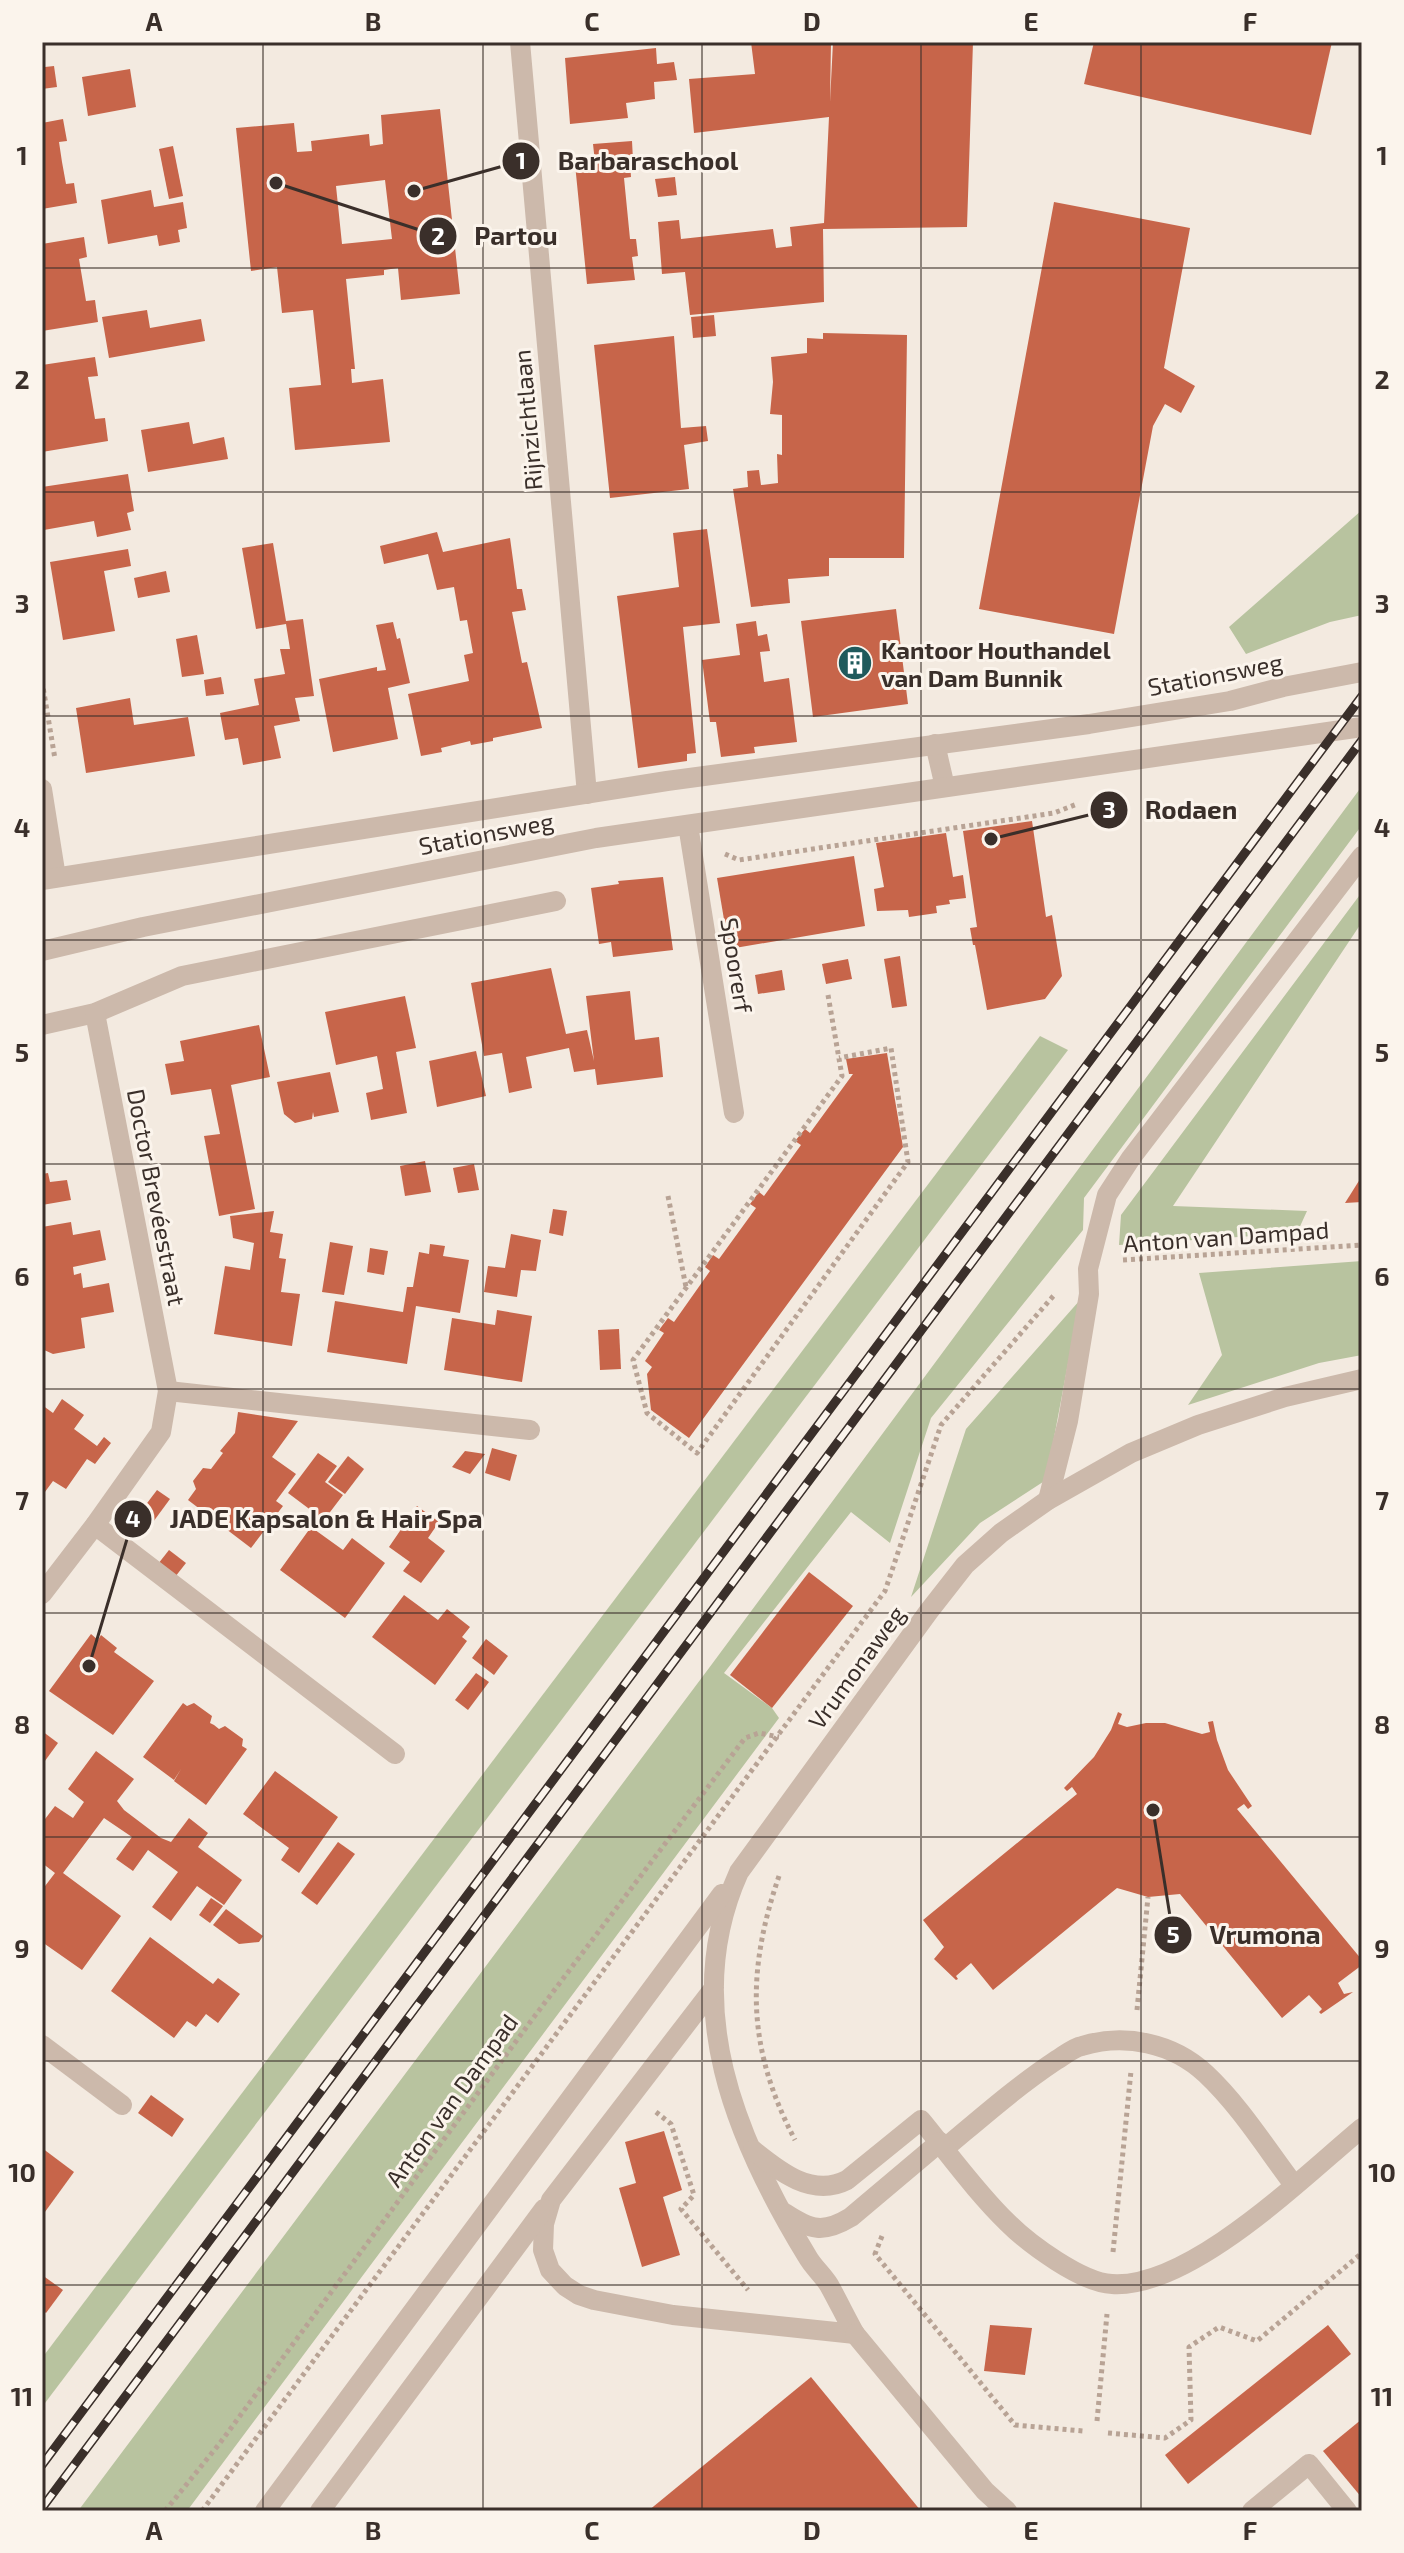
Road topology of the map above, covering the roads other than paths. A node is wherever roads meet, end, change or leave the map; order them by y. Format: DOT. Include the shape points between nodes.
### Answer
graph roads {
  1 [pos="520,42"];
  2 [pos="1362,672"];
  3 [pos="1358,727"];
  4 [pos="935,744"];
  5 [pos="945,787"];
  6 [pos="42,789"];
  7 [pos="587,794"];
  8 [pos="688,825"];
  9 [pos="1362,856"];
  10 [pos="49,879"];
  11 [pos="556,901"];
  12 [pos="42,951"];
  13 [pos="95,1013"];
  14 [pos="42,1025"];
  15 [pos="734,1113"];
  16 [pos="1362,1379"];
  17 [pos="168,1391"];
  18 [pos="530,1430"];
  19 [pos="1048,1500"];
  20 [pos="95,1525"];
  21 [pos="45,1583"];
  22 [pos="395,1754"];
  23 [pos="739,1872"];
  24 [pos="714,1988"];
  25 [pos="42,2045"];
  26 [pos="122,2105"];
  27 [pos="1362,2128"];
  28 [pos="942,2145"];
  29 [pos="749,2148"];
  30 [pos="1294,2185"];
  31 [pos="551,2200"];
  32 [pos="782,2211"];
  33 [pos="855,2334"];
  34 [pos="265,2511"];
  35 [pos="320,2511"];
  36 [pos="1007,2511"];
  37 [pos="1252,2511"];
  38 [pos="1347,2511"];
  1 -- 7 [label="street, Rijnzichtlaan"];
  2 -- 4 [label="street, Stationsweg" via="1230,701"];
  3 -- 5 [label="street, Stationsweg"];
  4 -- 5 [label="street"];
  4 -- 7 [label="street, Stationsweg"];
  5 -- 8 [label="street, Stationsweg"];
  6 -- 10 [label="street"];
  7 -- 10 [label="street, Stationsweg"];
  8 -- 12 [label="street, Stationsweg" via="584,840"];
  8 -- 15 [label="street, Spoorerf"];
  9 -- 19 [label="street" via="1107,1195 1088,1269 1089,1294 1068,1421"];
  11 -- 13 [label="street" via="182,976"];
  13 -- 14 [label="street"];
  13 -- 17 [label="street, Doctor Brevéestraat"];
  16 -- 19 [label="street, Vrumonaweg" via="1198,1425 1131,1453"];
  17 -- 18 [label="street"];
  17 -- 20 [label="street, Doctor Brevéestraat" via="161,1432"];
  19 -- 23 [label="street, Vrumonaweg" via="965,1565"];
  20 -- 21 [label="street, Doctor Brevéestraat"];
  20 -- 22 [label="street"];
  23 -- 24 [label="street, Vrumonaweg" via="720,1922"];
  23 -- 34 [label="street"];
  24 -- 29 [label="street, Vrumonaweg" via="720,2058"];
  24 -- 31 [label="street"];
  25 -- 26 [label="street"];
  27 -- 30 [label="street"];
  28 -- 29 [label="street" via="921,2120 836,2185 798,2181"];
  28 -- 30 [label="street" via="1007,2223 1043,2253 1110,2285 1142,2281 1215,2248"];
  28 -- 30 [label="street" via="1079,2046 1134,2040 1185,2057 1205,2073"];
  28 -- 32 [label="street" via="837,2225 805,2227"];
  29 -- 32 [label="street, Vrumonaweg"];
  31 -- 33 [label="street" via="543,2250 550,2270 579,2295 673,2315"];
  31 -- 35 [label="street"];
  32 -- 33 [label="street, Vrumonaweg"];
  33 -- 36 [label="street, Vrumonaweg"];
  37 -- 38 [label="street" via="1309,2464"];
}
